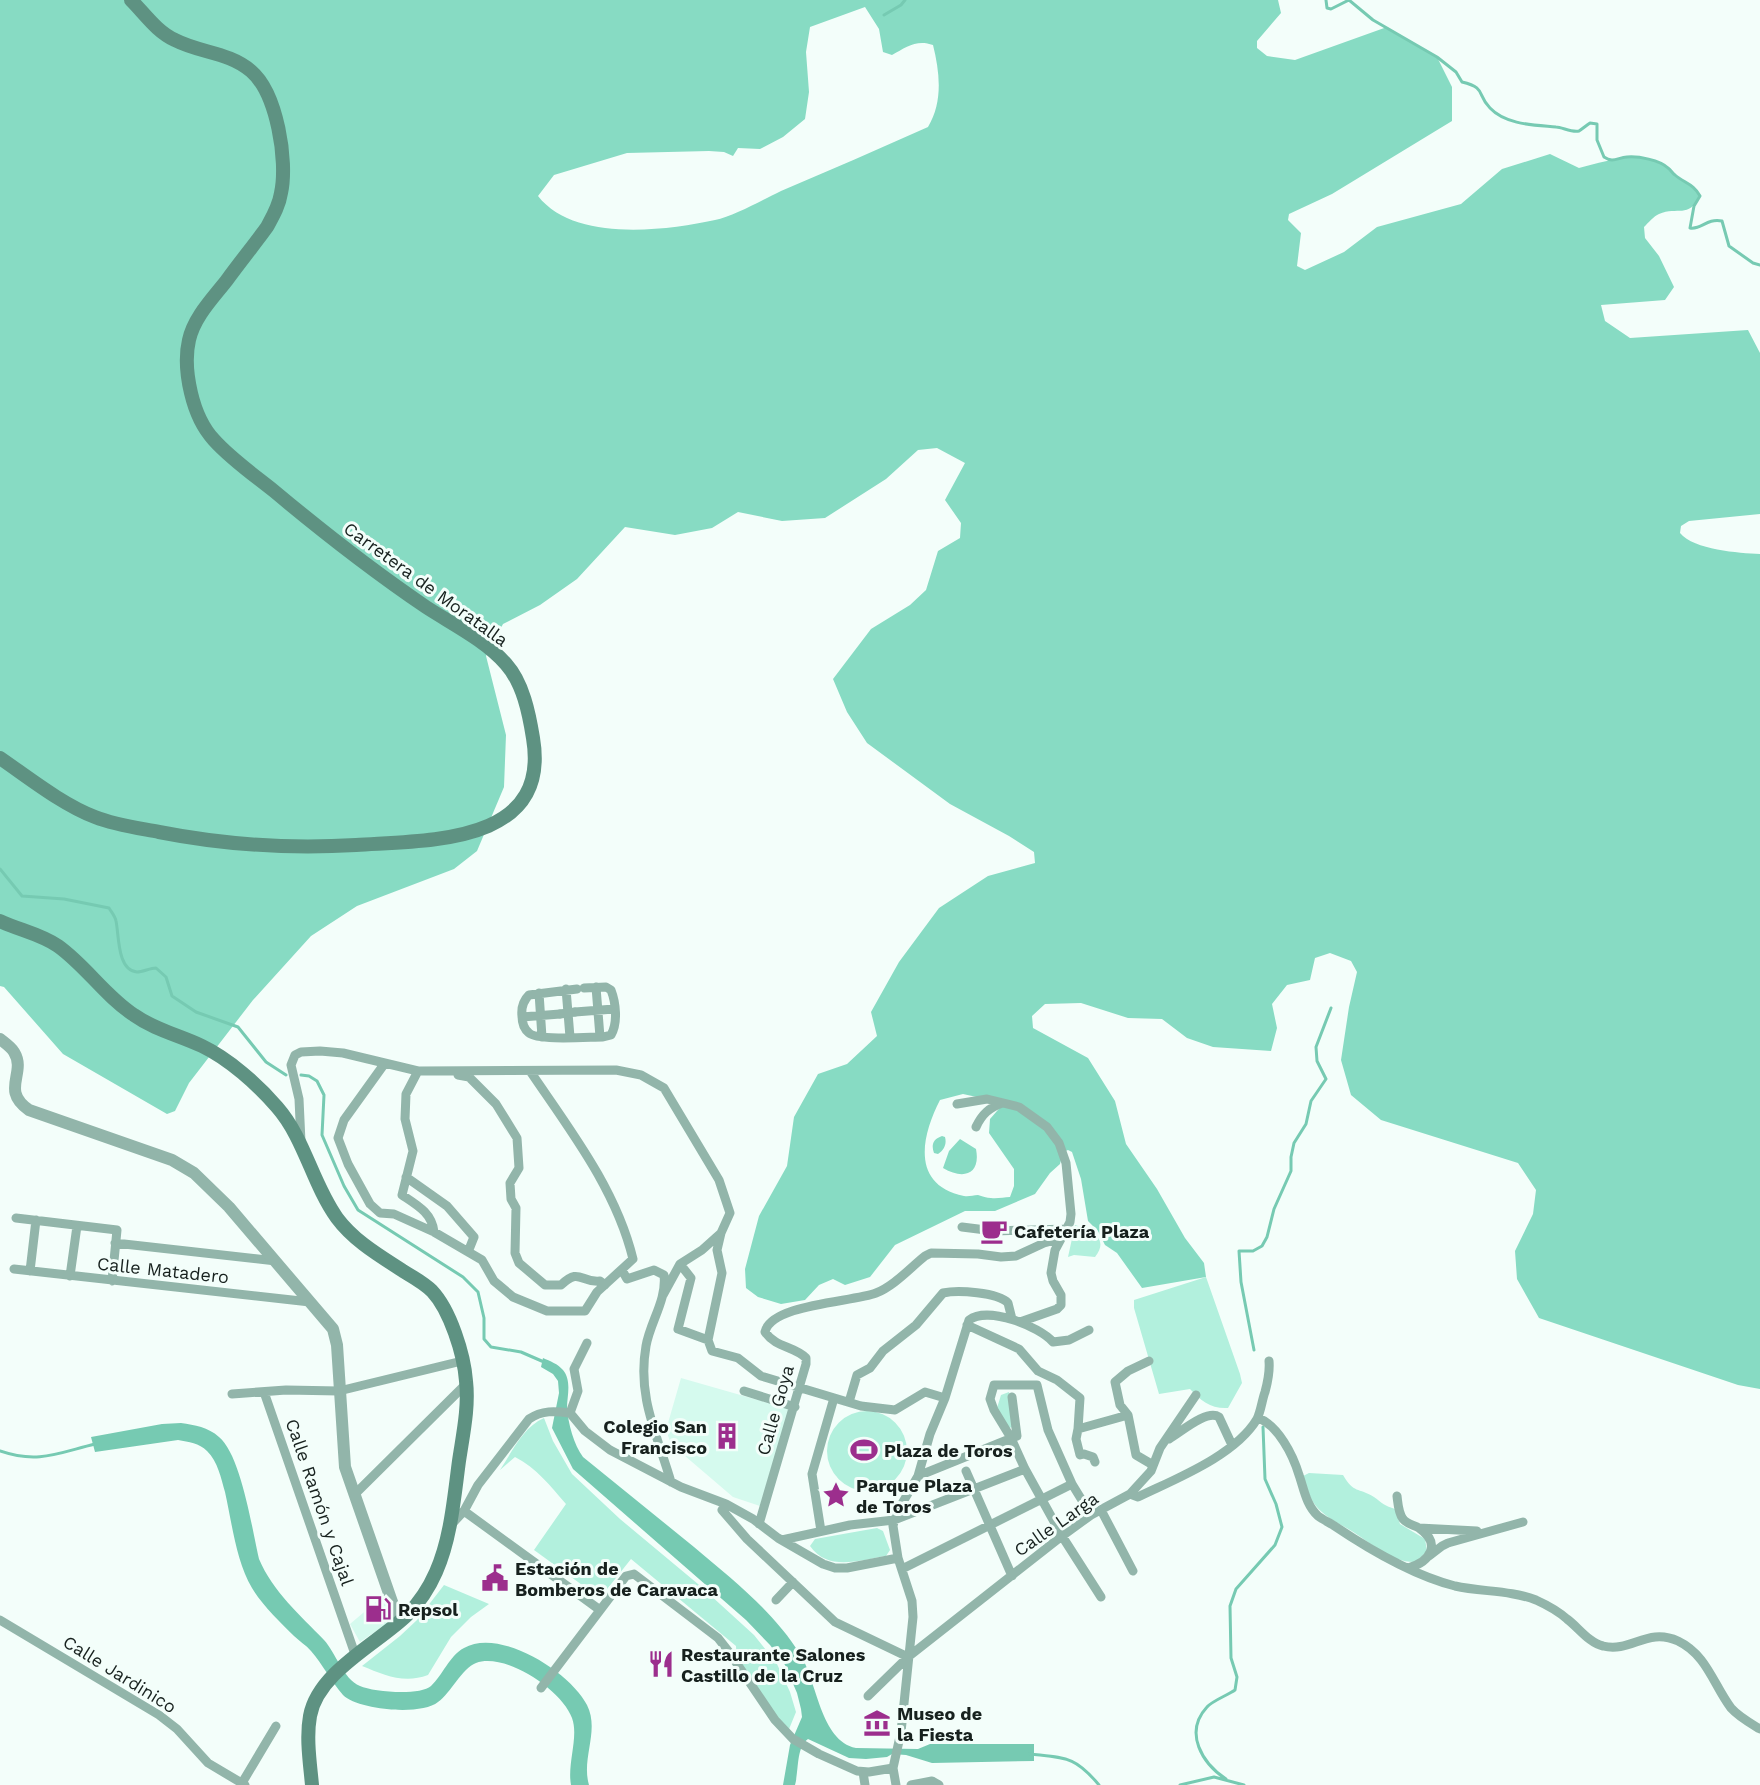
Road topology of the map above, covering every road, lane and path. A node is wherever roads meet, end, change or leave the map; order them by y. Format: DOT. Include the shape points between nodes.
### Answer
graph roads {
  1 [pos="131,0"];
  2 [pos="0,758"];
  3 [pos="0,921"];
  4 [pos="596,987"];
  5 [pos="566,990"];
  6 [pos="538,993"];
  7 [pos="614,1009"];
  8 [pos="598,1010"];
  9 [pos="540,1016"];
  10 [pos="522,1017"];
  11 [pos="542,1037"];
  12 [pos="570,1037"];
  13 [pos="600,1037"];
  14 [pos="0,1039"];
  15 [pos="385,1063"];
  16 [pos="418,1071"];
  17 [pos="444,1071"];
  18 [pos="530,1071"];
  19 [pos="1005,1103"];
  20 [pos="957,1104"];
  21 [pos="976,1127"];
  22 [pos="301,1147"];
  23 [pos="406,1177"];
  24 [pos="16,1218"];
  25 [pos="36,1220"];
  26 [pos="77,1226"];
  27 [pos="962,1227"];
  28 [pos="1067,1229"];
  29 [pos="434,1232"];
  30 [pos="721,1233"];
  31 [pos="1059,1239"];
  32 [pos="115,1243"];
  33 [pos="468,1252"];
  34 [pos="276,1261"];
  35 [pos="680,1264"];
  36 [pos="14,1269"];
  37 [pos="622,1270"];
  38 [pos="30,1271"];
  39 [pos="70,1276"];
  40 [pos="112,1281"];
  41 [pos="605,1285"];
  42 [pos="663,1295"];
  43 [pos="310,1302"];
  44 [pos="1016,1321"];
  45 [pos="967,1325"];
  46 [pos="1089,1330"];
  47 [pos="708,1340"];
  48 [pos="587,1343"];
  49 [pos="1269,1360"];
  50 [pos="462,1361"];
  51 [pos="1149,1361"];
  52 [pos="466,1383"];
  53 [pos="800,1388"];
  54 [pos="339,1391"];
  55 [pos="744,1391"];
  56 [pos="264,1392"];
  57 [pos="232,1394"];
  58 [pos="1196,1395"];
  59 [pos="1012,1397"];
  60 [pos="834,1398"];
  61 [pos="945,1398"];
  62 [pos="849,1402"];
  63 [pos="795,1407"];
  64 [pos="569,1413"];
  65 [pos="1128,1415"];
  66 [pos="1258,1418"];
  67 [pos="1078,1429"];
  68 [pos="1011,1438"];
  69 [pos="1167,1440"];
  70 [pos="1232,1445"];
  71 [pos="1095,1462"];
  72 [pos="1153,1465"];
  73 [pos="1025,1469"];
  74 [pos="966,1471"];
  75 [pos="918,1476"];
  76 [pos="670,1482"];
  77 [pos="1072,1484"];
  78 [pos="478,1485"];
  79 [pos="458,1487"];
  80 [pos="974,1488"];
  81 [pos="1130,1494"];
  82 [pos="354,1495"];
  83 [pos="1397,1496"];
  84 [pos="470,1500"];
  85 [pos="1042,1500"];
  86 [pos="726,1504"];
  87 [pos="458,1508"];
  88 [pos="1101,1510"];
  89 [pos="1091,1515"];
  90 [pos="894,1520"];
  91 [pos="872,1522"];
  92 [pos="1523,1522"];
  93 [pos="759,1524"];
  94 [pos="990,1524"];
  95 [pos="1419,1528"];
  96 [pos="1490,1530"];
  97 [pos="821,1531"];
  98 [pos="894,1534"];
  99 [pos="1062,1536"];
  100 [pos="782,1540"];
  101 [pos="1430,1556"];
  102 [pos="898,1558"];
  103 [pos="1408,1568"];
  104 [pos="902,1569"];
  105 [pos="1133,1571"];
  106 [pos="1012,1576"];
  107 [pos="794,1581"];
  108 [pos="1101,1597"];
  109 [pos="776,1600"];
  110 [pos="600,1610"];
  111 [pos="0,1620"];
  112 [pos="399,1622"];
  113 [pos="908,1657"];
  114 [pos="353,1659"];
  115 [pos="541,1688"];
  116 [pos="868,1696"];
  117 [pos="276,1726"];
  118 [pos="1760,1729"];
  119 [pos="896,1758"];
  120 [pos="863,1772"];
  121 [pos="243,1784"];
  122 [pos="312,1785"];
  123 [pos="865,1785"];
  124 [pos="896,1785"];
  125 [pos="910,1785"];
  126 [pos="939,1785"];
  1 -- 2 [label="main road, Carretera de Moratalla" via="172,39 223,55 251,71 267,92 278,132 283,183 274,213 204,309 189,339 189,380 205,428 234,458 336,543 507,665 519,685 529,719 535,770 526,795 513,812 476,831 401,842 261,846 179,836 94,817"];
  3 -- 22 [label="main road" via="59,947 104,992 143,1021 220,1057 276,1106"];
  4 -- 5 [label="street"];
  4 -- 7 [label="street" via="611,990"];
  4 -- 8 [label="street"];
  5 -- 6 [label="street"];
  5 -- 12 [label="street"];
  6 -- 9 [label="street"];
  6 -- 10 [label="street" via="524,1000"];
  7 -- 8 [label="street"];
  7 -- 13 [label="street" via="615,1029 611,1035"];
  8 -- 9 [label="street, bridge"];
  8 -- 13 [label="street"];
  9 -- 10 [label="street"];
  9 -- 11 [label="street"];
  10 -- 11 [label="street" via="528,1033"];
  11 -- 12 [label="street"];
  12 -- 13 [label="street"];
  14 -- 34 [label="street" via="16,1054 13,1089 22,1106 185,1166"];
  15 -- 16 [label="street"];
  15 -- 22 [label="street" via="343,1053 295,1055 291,1065 299,1099"];
  15 -- 29 [label="street" via="344,1120 340,1144 374,1209"];
  16 -- 17 [label="street"];
  16 -- 23 [label="street" via="406,1094 405,1119 413,1151"];
  17 -- 18 [label="street"];
  17 -- 41 [label="street" via="469,1077 496,1104 517,1138 519,1168 510,1183 516,1208 515,1252 519,1263 545,1285 561,1285 577,1275"];
  18 -- 30 [label="street" via="616,1070 641,1075 664,1088 719,1180 730,1213"];
  18 -- 37 [label="street" via="612,1200 633,1259"];
  19 -- 20 [label="street" via="987,1099"];
  19 -- 21 [label="street" via="985,1112"];
  19 -- 28 [label="street" via="1032,1115 1059,1143 1066,1163 1071,1214"];
  22 -- 50 [label="main road" via="328,1204 349,1232 424,1285 440,1301"];
  23 -- 29 [label="street" via="402,1195 425,1211 433,1222"];
  23 -- 33 [label="street" via="447,1206 474,1238"];
  24 -- 25 [label="street"];
  25 -- 26 [label="street"];
  25 -- 38 [label="street"];
  26 -- 32 [label="street" via="117,1230"];
  26 -- 39 [label="street"];
  27 -- 28 [label="street"];
  28 -- 31 [label="street"];
  29 -- 33 [label="street"];
  30 -- 35 [label="street"];
  30 -- 47 [label="street" via="717,1250 722,1273"];
  31 -- 44 [label="street" via="1051,1273 1062,1305"];
  31 -- 53 [label="street, Calle Goya" via="1016,1256 931,1253 878,1293 803,1308 774,1320 766,1326 769,1338 806,1358"];
  32 -- 34 [label="street"];
  32 -- 40 [label="street"];
  33 -- 41 [label="street" via="482,1260 494,1281 513,1297 546,1311 585,1311"];
  34 -- 43 [label="street"];
  35 -- 42 [label="street"];
  35 -- 47 [label="street" via="691,1278 678,1329"];
  36 -- 38 [label="street, Calle Matadero"];
  37 -- 41 [label="street"];
  37 -- 42 [label="street" via="627,1279 646,1271 661,1272 665,1281"];
  38 -- 39 [label="street, Calle Matadero"];
  39 -- 40 [label="street, Calle Matadero"];
  40 -- 43 [label="street, Calle Matadero"];
  42 -- 76 [label="street" via="646,1345 643,1381 650,1422"];
  43 -- 54 [label="street" via="335,1334"];
  44 -- 45 [label="street" via="979,1316"];
  44 -- 46 [label="street" via="1053,1342"];
  44 -- 62 [label="street" via="1008,1303 1001,1298 966,1291 943,1293 870,1368 857,1375"];
  45 -- 61 [label="street"];
  45 -- 67 [label="street" via="1019,1349 1038,1371 1080,1398"];
  47 -- 53 [label="street" via="712,1351 738,1358 761,1377"];
  48 -- 64 [label="street" via="574,1369 578,1391"];
  49 -- 66 [label="street" via="1270,1372"];
  50 -- 52 [label="main road"];
  50 -- 54 [label="street"];
  51 -- 65 [label="street" via="1115,1382 1120,1405"];
  52 -- 79 [label="main road"];
  52 -- 82 [label="street"];
  53 -- 60 [label="street"];
  53 -- 63 [label="street, Calle Goya"];
  54 -- 56 [label="street"];
  54 -- 82 [label="street" via="344,1456"];
  55 -- 63 [label="street"];
  56 -- 57 [label="street"];
  56 -- 114 [label="street, Calle Ramón y Cajal"];
  58 -- 69 [label="street, Calle Larga"];
  59 -- 68 [label="street" via="1017,1436"];
  60 -- 62 [label="street"];
  60 -- 97 [label="street" via="812,1474"];
  61 -- 62 [label="street" via="925,1392 889,1411"];
  61 -- 75 [label="street"];
  63 -- 93 [label="street, Calle Goya"];
  64 -- 76 [label="street" via="598,1442"];
  64 -- 78 [label="street" via="540,1413 529,1419"];
  65 -- 67 [label="street"];
  65 -- 72 [label="street" via="1136,1455"];
  66 -- 70 [label="street"];
  66 -- 103 [label="street" via="1268,1421 1289,1451 1307,1500 1317,1515"];
  67 -- 71 [label="street" via="1080,1455 1093,1457"];
  68 -- 73 [label="street"];
  68 -- 75 [label="street"];
  68 -- 77 [label="street" via="990,1399 994,1385 1037,1385 1048,1430"];
  69 -- 70 [label="street" via="1207,1414 1215,1414"];
  69 -- 72 [label="street, Calle Larga"];
  70 -- 81 [label="street" via="1138,1497"];
  72 -- 81 [label="street, Calle Larga"];
  73 -- 80 [label="street"];
  73 -- 85 [label="street"];
  74 -- 80 [label="street"];
  75 -- 90 [label="street"];
  76 -- 86 [label="street"];
  77 -- 85 [label="street"];
  77 -- 89 [label="street"];
  78 -- 79 [label="street"];
  78 -- 84 [label="street"];
  79 -- 84 [label="street" via="466,1490"];
  79 -- 87 [label="main road"];
  80 -- 90 [label="street"];
  80 -- 94 [label="street"];
  81 -- 88 [label="street, Calle Larga"];
  82 -- 112 [label="street"];
  83 -- 95 [label="street" via="1403,1520"];
  84 -- 87 [label="street"];
  85 -- 94 [label="street"];
  85 -- 99 [label="street"];
  86 -- 93 [label="street"];
  86 -- 107 [label="street" via="722,1510 747,1539"];
  87 -- 110 [label="street"];
  87 -- 112 [label="main road" via="431,1581"];
  88 -- 89 [label="street, Calle Larga"];
  88 -- 105 [label="street"];
  89 -- 99 [label="street, Calle Larga"];
  90 -- 91 [label="street"];
  90 -- 98 [label="street"];
  91 -- 97 [label="street"];
  91 -- 98 [label="street" via="886,1526"];
  92 -- 96 [label="street"];
  93 -- 100 [label="street"];
  94 -- 104 [label="street"];
  94 -- 106 [label="street"];
  95 -- 96 [label="street"];
  95 -- 101 [label="street" via="1428,1538"];
  96 -- 101 [label="street" via="1442,1546"];
  97 -- 100 [label="street"];
  98 -- 102 [label="street"];
  99 -- 106 [label="street, Calle Larga"];
  99 -- 108 [label="street"];
  100 -- 102 [label="street" via="835,1568"];
  101 -- 103 [label="street"];
  102 -- 104 [label="street"];
  103 -- 118 [label="street" via="1454,1585 1536,1601 1566,1617 1604,1647 1656,1636 1675,1640 1706,1665 1737,1714"];
  104 -- 113 [label="street" via="913,1609"];
  106 -- 113 [label="street, Calle Larga"];
  107 -- 109 [label="street"];
  107 -- 113 [label="street" via="835,1622"];
  110 -- 115 [label="street"];
  110 -- 120 [label="street" via="627,1576 637,1575 718,1638 787,1734 834,1762"];
  111 -- 121 [label="street, Calle Jardinico" via="159,1715 208,1763"];
  112 -- 114 [label="main road"];
  113 -- 116 [label="street, Calle Larga"];
  113 -- 119 [label="street"];
  114 -- 122 [label="main road" via="325,1685 310,1716"];
  117 -- 121 [label="street"];
  119 -- 120 [label="street"];
  119 -- 124 [label="street"];
  120 -- 123 [label="street"];
  125 -- 126 [label="street" via="932,1781"];
}
